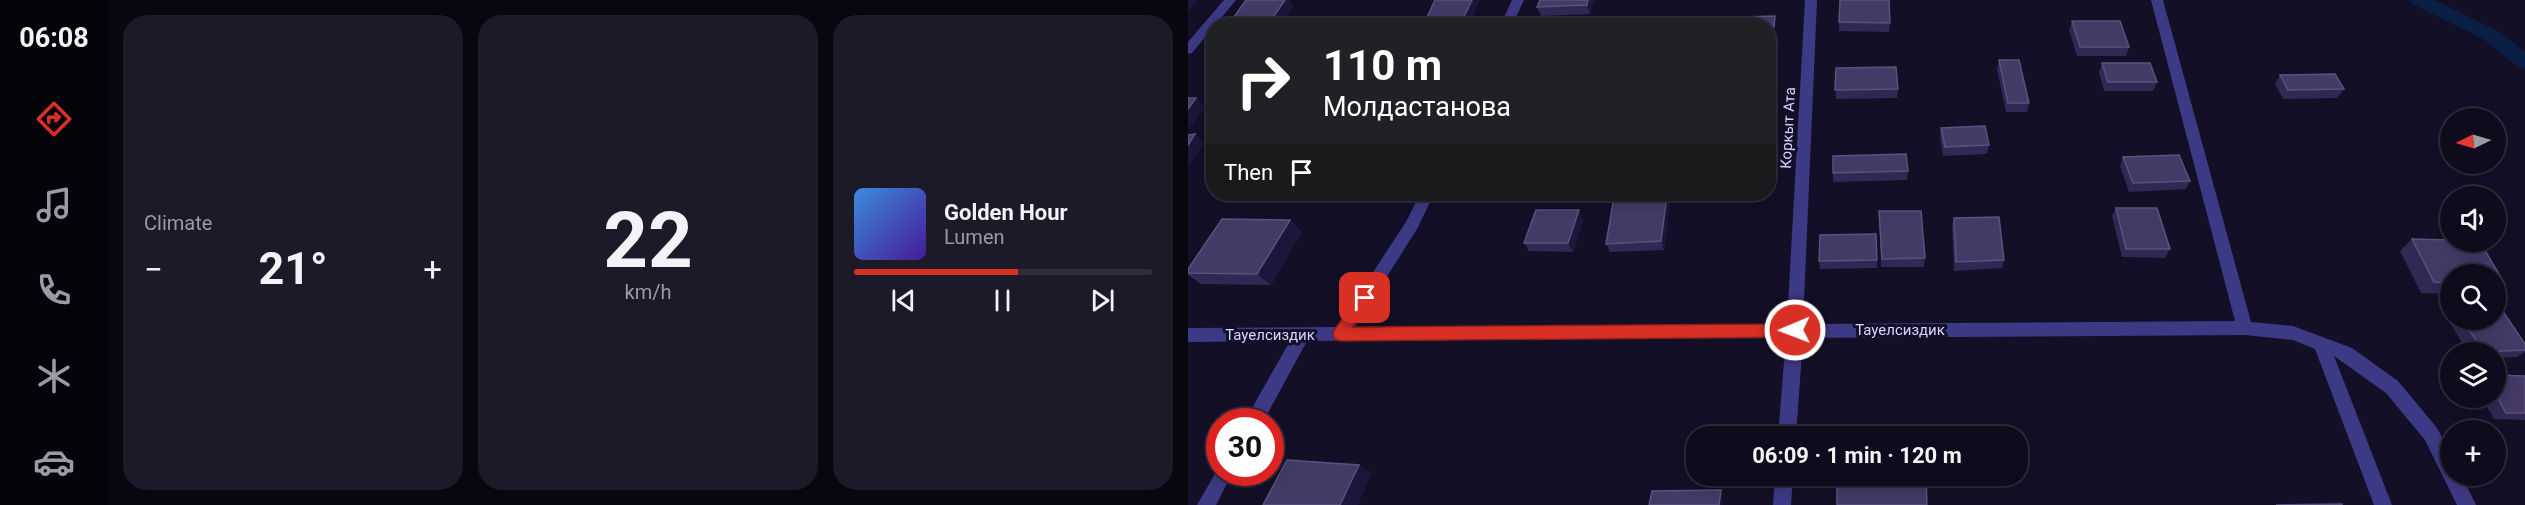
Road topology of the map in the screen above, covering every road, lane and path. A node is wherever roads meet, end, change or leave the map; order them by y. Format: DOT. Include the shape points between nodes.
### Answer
graph roads {
  1 [pos="1230,0"];
  2 [pos="1518,0"];
  3 [pos="1811,0"];
  4 [pos="2157,0"];
  5 [pos="1215,18"];
  6 [pos="1510,18"];
  7 [pos="1206,29"];
  8 [pos="1188,50"];
  9 [pos="1424,201"];
  10 [pos="2245,328"];
  11 [pos="1795,330"];
  12 [pos="1302,334"];
  13 [pos="1341,334"];
  14 [pos="1188,335"];
  15 [pos="2320,344"];
  16 [pos="1261,408"];
  17 [pos="1788,426"];
  18 [pos="2440,451"];
  19 [pos="1216,486"];
  20 [pos="1783,486"];
  21 [pos="2458,486"];
  22 [pos="1206,505"];
  23 [pos="1782,505"];
  24 [pos="2383,505"];
  25 [pos="2468,505"];
  1 -- 5 [label="street"];
  2 -- 6 [label="street"];
  3 -- 11 [label="street, Коркыт Ата"];
  4 -- 10 [label="street"];
  7 -- 8 [label="street"];
  9 -- 13 [label="street"];
  10 -- 11 [label="street, Тауелсиздик"];
  10 -- 15 [label="street, Тауелсиздик" via="2293,333"];
  11 -- 13 [label="street, Тауелсиздик"];
  11 -- 17 [label="street, Коркыт Ата"];
  12 -- 13 [label="street, Тауелсиздик"];
  12 -- 14 [label="street, Тауелсиздик"];
  12 -- 16 [label="street"];
  15 -- 18 [label="street, Тауелсиздик" via="2346,353 2392,387 2431,434"];
  15 -- 24 [label="street"];
  19 -- 22 [label="street"];
  20 -- 23 [label="street"];
  21 -- 25 [label="street, Тауелсиздик"];
}
